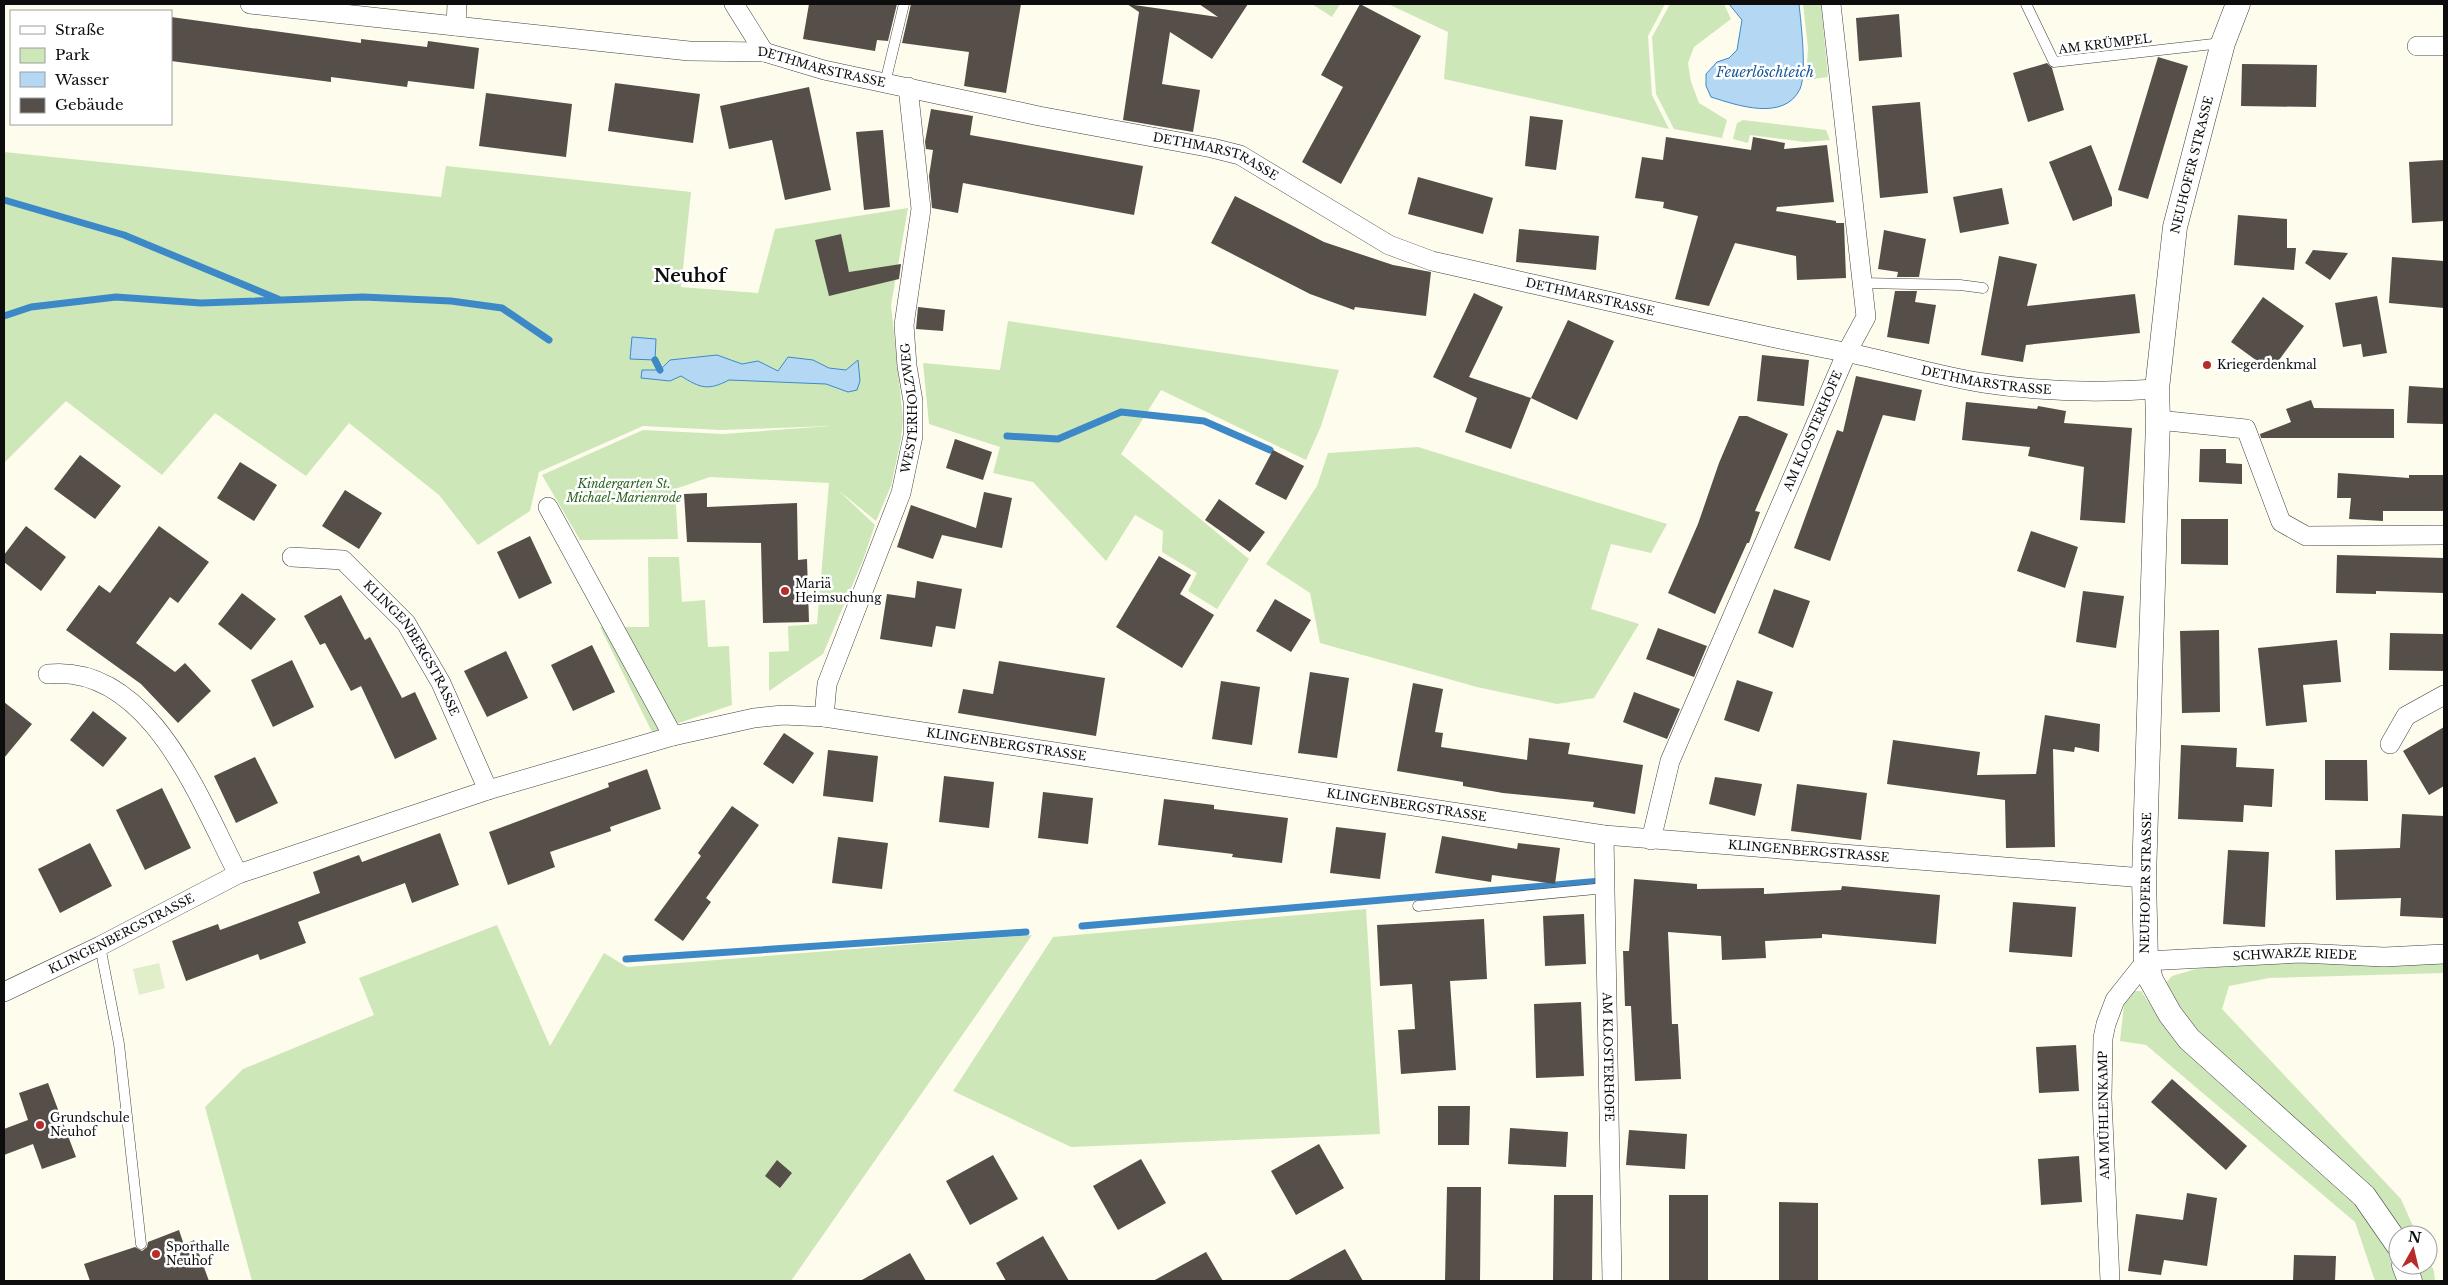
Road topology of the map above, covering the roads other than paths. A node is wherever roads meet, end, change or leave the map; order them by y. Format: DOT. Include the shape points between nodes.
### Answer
graph roads {
  1 [pos="250,4"];
  2 [pos="457,4"];
  3 [pos="734,4"];
  4 [pos="904,4"];
  5 [pos="1831,4"];
  6 [pos="2026,4"];
  7 [pos="2238,4"];
  8 [pos="456,26"];
  9 [pos="2223,43"];
  10 [pos="2416,46"];
  11 [pos="2444,46"];
  12 [pos="764,52"];
  13 [pos="885,82"];
  14 [pos="908,87"];
  15 [pos="1862,283"];
  16 [pos="1983,288"];
  17 [pos="1847,352"];
  18 [pos="2157,389"];
  19 [pos="2158,420"];
  20 [pos="548,507"];
  21 [pos="2444,535"];
  22 [pos="292,557"];
  23 [pos="48,674"];
  24 [pos="2444,695"];
  25 [pos="824,718"];
  26 [pos="674,736"];
  27 [pos="2390,744"];
  28 [pos="488,790"];
  29 [pos="1604,835"];
  30 [pos="1651,840"];
  31 [pos="238,874"];
  32 [pos="2144,878"];
  33 [pos="1606,888"];
  34 [pos="1418,906"];
  35 [pos="100,946"];
  36 [pos="2444,954"];
  37 [pos="2146,962"];
  38 [pos="4,992"];
  39 [pos="2388,1231"];
  40 [pos="141,1244"];
  41 [pos="1612,1281"];
  42 [pos="2110,1281"];
  1 -- 8 [label="street, DETHMARSTRASSE"];
  2 -- 8 [label="street"];
  3 -- 12 [label="street"];
  4 -- 13 [label="lane"];
  5 -- 15 [label="street, AM KLOSTERHOFE"];
  6 -- 9 [label="lane, AM KRÜMPEL" via="2054,62"];
  7 -- 9 [label="street, NEUHOFER STRASSE"];
  8 -- 12 [label="street, DETHMARSTRASSE" via="689,51"];
  9 -- 18 [label="street, NEUHOFER STRASSE" via="2175,228"];
  10 -- 11 [label="street"];
  12 -- 13 [label="street, DETHMARSTRASSE" via="824,70"];
  13 -- 14 [label="street, DETHMARSTRASSE"];
  14 -- 17 [label="street, DETHMARSTRASSE" via="1240,155 1389,245 1432,261 1762,337"];
  14 -- 25 [label="street, WESTERHOLZWEG" via="921,209 904,325 913,401 913,436 901,493 827,684"];
  15 -- 16 [label="lane"];
  15 -- 17 [label="street, AM KLOSTERHOFE" via="1866,316"];
  17 -- 18 [label="street, DETHMARSTRASSE" via="1982,383 2034,390 2103,393"];
  17 -- 30 [label="street, AM KLOSTERHOFE" via="1670,761"];
  18 -- 19 [label="street, NEUHOFER STRASSE"];
  19 -- 21 [label="street" via="2246,429 2281,522 2306,536"];
  19 -- 32 [label="street, NEUHOFER STRASSE"];
  20 -- 26 [label="street"];
  22 -- 28 [label="street, KLINGENBERGSTRASSE" via="343,560 406,623 441,683"];
  23 -- 31 [label="street" via="65,672 109,685 141,711 175,752"];
  24 -- 27 [label="street" via="2406,716"];
  25 -- 26 [label="street, KLINGENBERGSTRASSE" via="783,715 754,718"];
  25 -- 29 [label="street, KLINGENBERGSTRASSE"];
  26 -- 28 [label="street, KLINGENBERGSTRASSE"];
  28 -- 31 [label="street, KLINGENBERGSTRASSE"];
  29 -- 30 [label="street, KLINGENBERGSTRASSE"];
  29 -- 33 [label="street, AM KLOSTERHOFE"];
  30 -- 32 [label="street, KLINGENBERGSTRASSE"];
  31 -- 35 [label="street, KLINGENBERGSTRASSE"];
  32 -- 37 [label="street, NEUHOFER STRASSE"];
  33 -- 34 [label="lane"];
  33 -- 41 [label="street, AM KLOSTERHOFE"];
  35 -- 38 [label="street, KLINGENBERGSTRASSE"];
  35 -- 40 [label="lane" via="119,1044"];
  36 -- 37 [label="street, SCHWARZE RIEDE" via="2384,957 2300,954"];
  37 -- 39 [label="street, NEUHOFER STRASSE" via="2151,980 2189,1039 2364,1196"];
  37 -- 42 [label="street, AM MÜHLENKAMP" via="2115,1000 2103,1038 2102,1098"];
}
